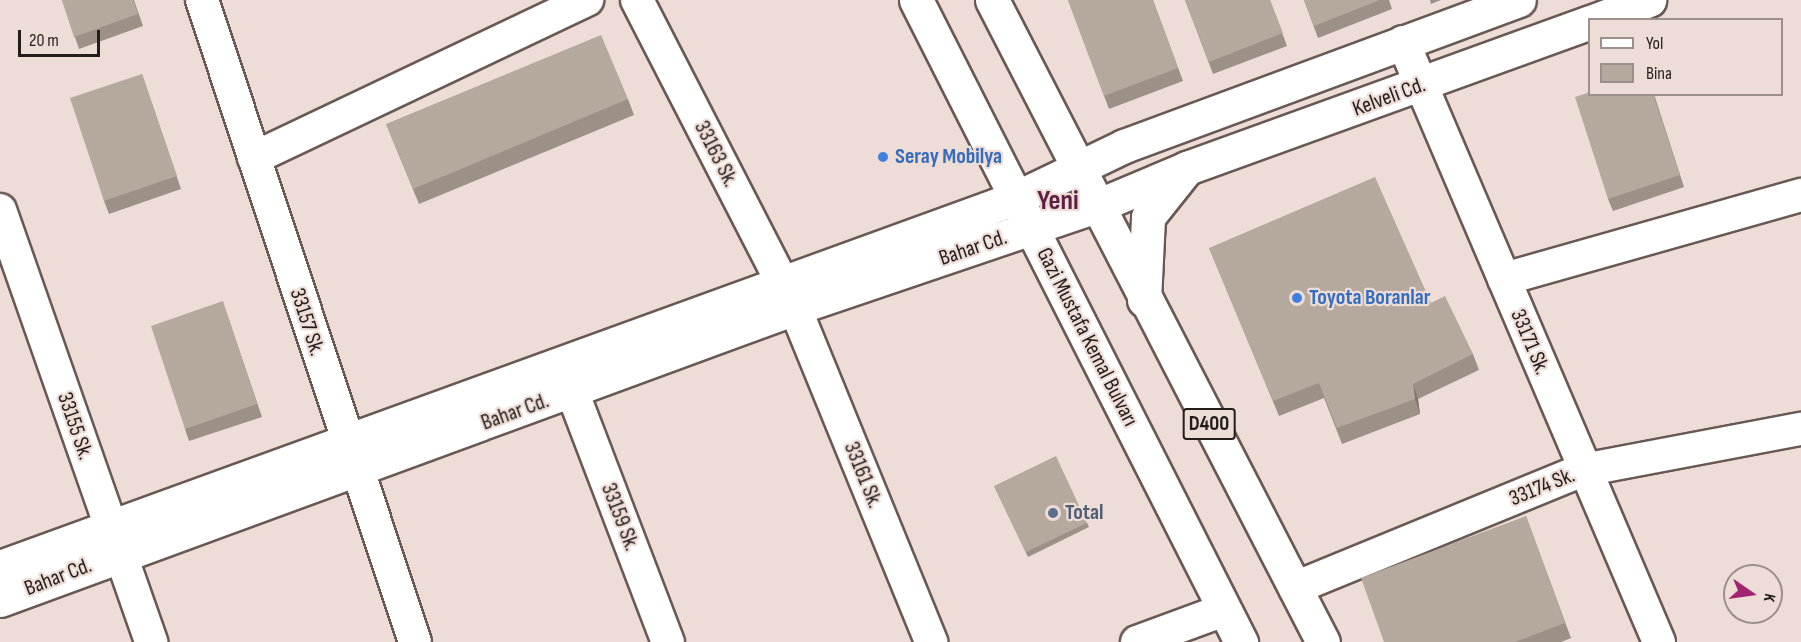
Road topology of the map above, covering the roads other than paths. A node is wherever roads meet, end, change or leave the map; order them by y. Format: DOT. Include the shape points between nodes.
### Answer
graph roads {
  1 [pos="202,0"];
  2 [pos="587,0"];
  3 [pos="637,0"];
  4 [pos="916,0"];
  5 [pos="992,0"];
  6 [pos="1519,0"];
  7 [pos="1648,0"];
  8 [pos="1601,18"];
  9 [pos="1588,23"];
  10 [pos="1403,42"];
  11 [pos="1422,85"];
  12 [pos="1124,146"];
  13 [pos="254,159"];
  14 [pos="1079,168"];
  15 [pos="1187,168"];
  16 [pos="1147,186"];
  17 [pos="1801,195"];
  18 [pos="1016,198"];
  19 [pos="1097,206"];
  20 [pos="0,210"];
  21 [pos="1032,229"];
  22 [pos="1504,279"];
  23 [pos="789,295"];
  24 [pos="1144,300"];
  25 [pos="572,391"];
  26 [pos="1801,429"];
  27 [pos="350,455"];
  28 [pos="1583,470"];
  29 [pos="115,540"];
  30 [pos="0,567"];
  31 [pos="1295,588"];
  32 [pos="0,600"];
  33 [pos="1224,610"];
  34 [pos="152,642"];
  35 [pos="415,642"];
  36 [pos="668,642"];
  37 [pos="931,642"];
  38 [pos="1137,642"];
  39 [pos="1240,642"];
  40 [pos="1323,642"];
  41 [pos="1659,642"];
  1 -- 13 [label="street, 33157 Sk."];
  2 -- 13 [label="street"];
  3 -- 23 [label="street, 33163 Sk."];
  4 -- 18 [label="main road, Gazi Mustafa Kemal Bulvarı"];
  5 -- 14 [label="main road, D400"];
  6 -- 10 [label="main road, Kelveli Cd."];
  7 -- 8 [label="main road"];
  9 -- 11 [label="main road, Kelveli Cd."];
  10 -- 11 [label="street, 33171 Sk."];
  10 -- 12 [label="main road, Kelveli Cd."];
  11 -- 15 [label="main road, Kelveli Cd."];
  11 -- 22 [label="street, 33171 Sk."];
  12 -- 14 [label="main road, Kelveli Cd."];
  12 -- 16 [label="main road"];
  13 -- 27 [label="street, 33157 Sk."];
  14 -- 18 [label="main road, Kelveli Cd."];
  14 -- 19 [label="main road, D400"];
  15 -- 16 [label="main road, Kelveli Cd."];
  15 -- 24 [label="main road" via="1148,217"];
  16 -- 19 [label="main road, Kelveli Cd."];
  17 -- 22 [label="street"];
  18 -- 21 [label="main road, Gazi Mustafa Kemal Bulvarı"];
  18 -- 23 [label="main road, Bahar Cd."];
  19 -- 21 [label="main road, Kelveli Cd."];
  19 -- 24 [label="main road, D400"];
  20 -- 29 [label="street, 33155 Sk."];
  21 -- 23 [label="main road, Bahar Cd."];
  21 -- 33 [label="main road, Gazi Mustafa Kemal Bulvarı"];
  22 -- 28 [label="street, 33171 Sk."];
  23 -- 25 [label="main road, Bahar Cd."];
  23 -- 27 [label="main road, Bahar Cd."];
  23 -- 37 [label="street, 33161 Sk."];
  24 -- 31 [label="main road, D400"];
  25 -- 27 [label="main road, Bahar Cd."];
  25 -- 36 [label="street, 33159 Sk."];
  26 -- 28 [label="street, 33174 Sk."];
  27 -- 29 [label="main road, Bahar Cd."];
  27 -- 35 [label="street, 33157 Sk."];
  28 -- 31 [label="street, 33174 Sk."];
  28 -- 41 [label="street, 33171 Sk."];
  29 -- 30 [label="main road, Bahar Cd."];
  29 -- 32 [label="main road, Bahar Cd."];
  29 -- 34 [label="street, 33155 Sk."];
  31 -- 40 [label="main road, D400"];
  33 -- 38 [label="street"];
  33 -- 39 [label="main road, Gazi Mustafa Kemal Bulvarı"];
}
